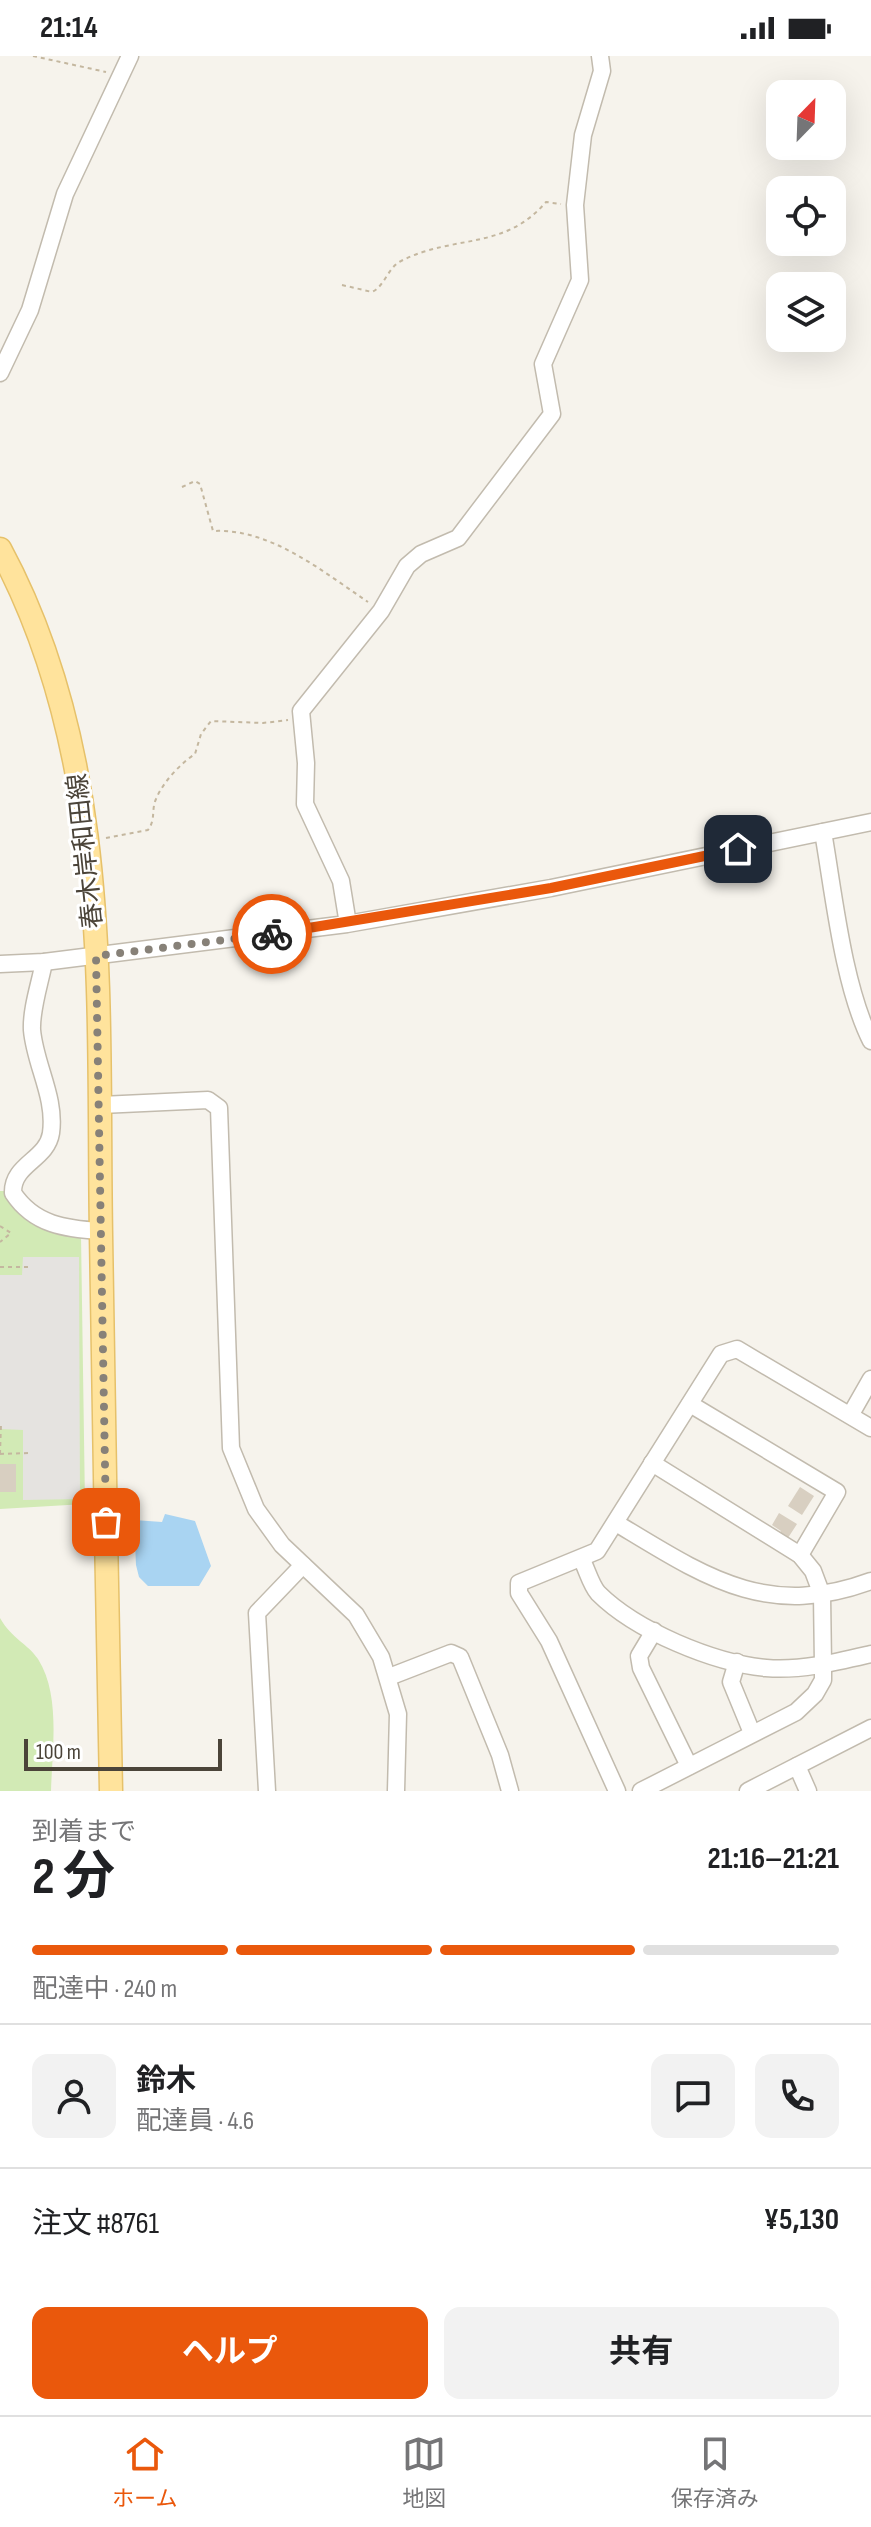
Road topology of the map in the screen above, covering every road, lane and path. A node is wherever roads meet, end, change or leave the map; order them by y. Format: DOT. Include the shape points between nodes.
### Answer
graph roads {
  1 [pos="33,56"];
  2 [pos="130,56"];
  3 [pos="600,56"];
  4 [pos="121,75"];
  5 [pos="575,205"];
  6 [pos="342,285"];
  7 [pos="0,373"];
  8 [pos="182,487"];
  9 [pos="0,549"];
  10 [pos="381,611"];
  11 [pos="300,719"];
  12 [pos="871,822"];
  13 [pos="823,832"];
  14 [pos="89,839"];
  15 [pos="347,918"];
  16 [pos="96,956"];
  17 [pos="44,962"];
  18 [pos="0,964"];
  19 [pos="871,1041"];
  20 [pos="101,1105"];
  21 [pos="0,1226"];
  22 [pos="101,1231"];
  23 [pos="0,1242"];
  24 [pos="0,1267"];
  25 [pos="30,1267"];
  26 [pos="871,1379"];
  27 [pos="690,1404"];
  28 [pos="851,1414"];
  29 [pos="1,1424"];
  30 [pos="871,1428"];
  31 [pos="31,1453"];
  32 [pos="0,1454"];
  33 [pos="652,1463"];
  34 [pos="616,1523"];
  35 [pos="800,1555"];
  36 [pos="582,1560"];
  37 [pos="303,1565"];
  38 [pos="871,1581"];
  39 [pos="822,1595"];
  40 [pos="654,1631"];
  41 [pos="871,1654"];
  42 [pos="737,1662"];
  43 [pos="823,1665"];
  44 [pos="389,1677"];
  45 [pos="871,1728"];
  46 [pos="752,1733"];
  47 [pos="689,1766"];
  48 [pos="797,1766"];
  49 [pos="111,1791"];
  50 [pos="267,1791"];
  51 [pos="396,1791"];
  52 [pos="510,1791"];
  53 [pos="617,1791"];
  54 [pos="641,1791"];
  55 [pos="748,1791"];
  56 [pos="808,1791"];
  1 -- 4 [label="path"];
  2 -- 4 [label="street"];
  3 -- 5 [label="street" via="602,71 583,135"];
  4 -- 7 [label="street" via="65,194 30,310"];
  5 -- 6 [label="path" via="546,202 523,226 500,236 469,239 400,261 372,292"];
  5 -- 10 [label="street" via="580,280 543,364 552,414 458,538 407,566"];
  8 -- 10 [label="path" via="200,484 213,531 248,532 319,569"];
  9 -- 14 [label="main road, 春木岸和田線" via="60,696"];
  10 -- 11 [label="street" via="305,702"];
  11 -- 14 [label="path" via="211,721 195,754 178,766 155,799 154,822 148,830"];
  11 -- 15 [label="street" via="305,804 341,881"];
  12 -- 13 [label="street"];
  13 -- 16 [label="street" via="347,924"];
  13 -- 19 [label="street" via="842,938"];
  14 -- 16 [label="main road, 春木岸和田線"];
  16 -- 17 [label="street"];
  16 -- 20 [label="main road, 春木岸和田線"];
  17 -- 18 [label="street"];
  17 -- 22 [label="street" via="32,1028 51,1106 51,1131 48,1145 16,1176 13,1193 21,1205 51,1225"];
  20 -- 22 [label="main road, 春木岸和田線"];
  20 -- 37 [label="street" via="208,1100 219,1108 231,1448 256,1509"];
  21 -- 23 [label="path" via="11,1233"];
  22 -- 49 [label="main road, 春木岸和田線"];
  24 -- 25 [label="path"];
  26 -- 28 [label="street"];
  27 -- 28 [label="street" via="721,1354 737,1349"];
  27 -- 33 [label="street"];
  27 -- 35 [label="street" via="837,1492"];
  28 -- 30 [label="street"];
  29 -- 32 [label="path"];
  31 -- 32 [label="path"];
  33 -- 34 [label="street"];
  33 -- 35 [label="street"];
  34 -- 36 [label="street" via="597,1551"];
  34 -- 39 [label="street" via="705,1577 746,1592"];
  35 -- 39 [label="street"];
  36 -- 40 [label="street" via="596,1591"];
  36 -- 53 [label="street" via="519,1583 519,1593 549,1641"];
  37 -- 44 [label="street" via="356,1615"];
  37 -- 50 [label="street" via="257,1613"];
  38 -- 39 [label="street"];
  39 -- 43 [label="street"];
  40 -- 42 [label="street"];
  40 -- 47 [label="street" via="639,1656 641,1668"];
  41 -- 43 [label="street"];
  42 -- 43 [label="street" via="766,1668"];
  42 -- 46 [label="street" via="731,1682"];
  43 -- 46 [label="street" via="815,1694 796,1712"];
  44 -- 51 [label="street" via="398,1714"];
  44 -- 52 [label="street" via="451,1653 460,1657"];
  45 -- 48 [label="street"];
  46 -- 47 [label="street"];
  47 -- 54 [label="street"];
  48 -- 55 [label="street"];
  48 -- 56 [label="street"];
}
